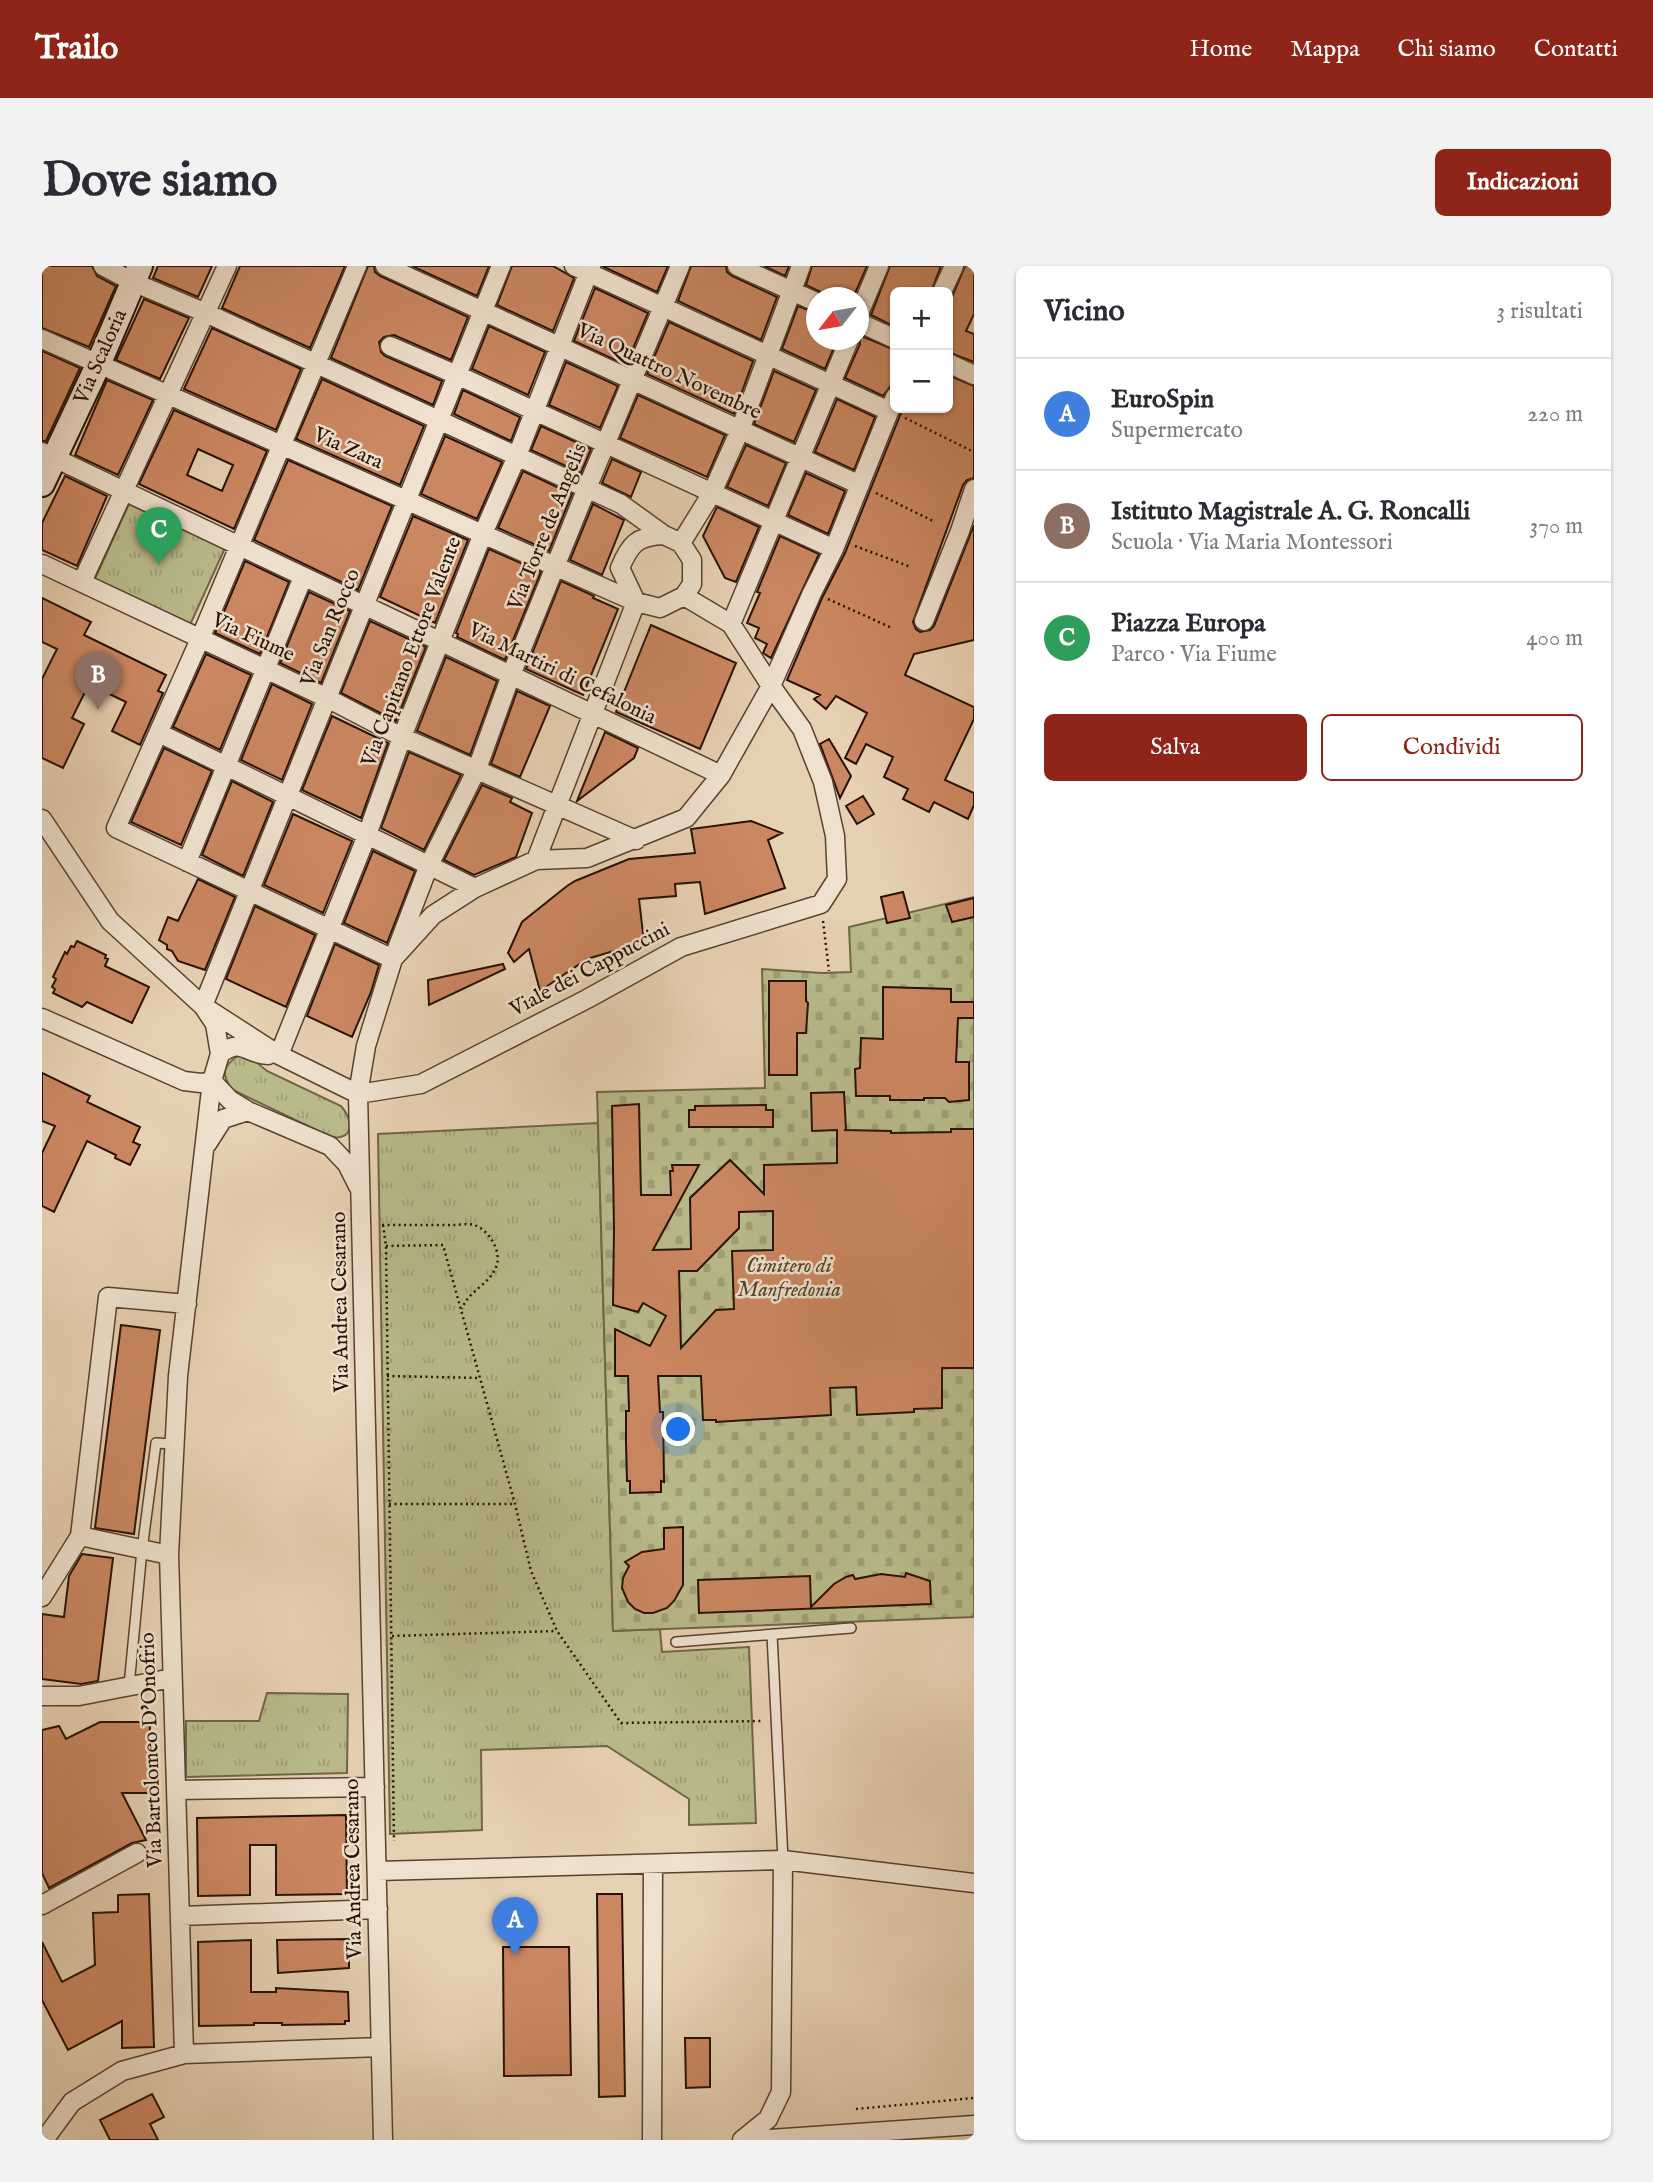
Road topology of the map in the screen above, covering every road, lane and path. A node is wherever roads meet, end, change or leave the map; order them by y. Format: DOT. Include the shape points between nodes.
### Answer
graph roads {
  1 [pos="103,266"];
  2 [pos="227,266"];
  3 [pos="357,266"];
  4 [pos="385,266"];
  5 [pos="501,266"];
  6 [pos="680,266"];
  7 [pos="737,266"];
  8 [pos="801,266"];
  9 [pos="879,266"];
  10 [pos="954,266"];
  11 [pos="584,268"];
  12 [pos="137,274"];
  13 [pos="944,287"];
  14 [pos="791,291"];
  15 [pos="869,291"];
  16 [pos="806,297"];
  17 [pos="662,306"];
  18 [pos="483,311"];
  19 [pos="206,313"];
  20 [pos="869,326"];
  21 [pos="890,336"];
  22 [pos="42,339"];
  23 [pos="390,346"];
  24 [pos="558,346"];
  25 [pos="845,350"];
  26 [pos="769,355"];
  27 [pos="316,363"];
  28 [pos="98,365"];
  29 [pos="953,365"];
  30 [pos="974,374"];
  31 [pos="457,375"];
  32 [pos="633,380"];
  33 [pos="831,383"];
  34 [pos="167,395"];
  35 [pos="890,403"];
  36 [pos="890,409"];
  37 [pos="535,411"];
  38 [pos="907,413"];
  39 [pos="439,420"];
  40 [pos="740,430"];
  41 [pos="606,444"];
  42 [pos="282,445"];
  43 [pos="974,452"];
  44 [pos="49,455"];
  45 [pos="517,456"];
  46 [pos="800,457"];
  47 [pos="42,485"];
  48 [pos="860,485"];
  49 [pos="587,488"];
  50 [pos="974,489"];
  51 [pos="124,491"];
  52 [pos="712,492"];
  53 [pos="407,500"];
  54 [pos="774,521"];
  55 [pos="933,521"];
  56 [pos="967,534"];
  57 [pos="664,535"];
  58 [pos="482,536"];
  59 [pos="681,543"];
  60 [pos="239,547"];
  61 [pos="834,549"];
  62 [pos="42,564"];
  63 [pos="555,566"];
  64 [pos="911,567"];
  65 [pos="303,577"];
  66 [pos="82,583"];
  67 [pos="812,593"];
  68 [pos="684,596"];
  69 [pos="636,602"];
  70 [pos="364,606"];
  71 [pos="924,621"];
  72 [pos="731,624"];
  73 [pos="892,628"];
  74 [pos="200,639"];
  75 [pos="441,641"];
  76 [pos="266,669"];
  77 [pos="512,675"];
  78 [pos="771,686"];
  79 [pos="327,698"];
  80 [pos="593,714"];
  81 [pos="159,733"];
  82 [pos="402,737"];
  83 [pos="226,766"];
  84 [pos="477,769"];
  85 [pos="721,775"];
  86 [pos="288,796"];
  87 [pos="556,806"];
  88 [pos="42,819"];
  89 [pos="367,835"];
  90 [pos="636,840"];
  91 [pos="536,860"];
  92 [pos="187,862"];
  93 [pos="429,865"];
  94 [pos="475,888"];
  95 [pos="250,891"];
  96 [pos="821,904"];
  97 [pos="328,929"];
  98 [pos="393,959"];
  99 [pos="829,971"];
  100 [pos="203,1006"];
  101 [pos="42,1018"];
  102 [pos="220,1054"];
  103 [pos="279,1055"];
  104 [pos="212,1081"];
  105 [pos="358,1094"];
  106 [pos="248,1111"];
  107 [pos="360,1138"];
  108 [pos="330,1146"];
  109 [pos="205,1147"];
  110 [pos="361,1192"];
  111 [pos="362,1225"];
  112 [pos="383,1225"];
  113 [pos="386,1246"];
  114 [pos="187,1304"];
  115 [pos="461,1311"];
  116 [pos="387,1376"];
  117 [pos="480,1378"];
  118 [pos="174,1444"];
  119 [pos="515,1503"];
  120 [pos="389,1504"];
  121 [pos="80,1536"];
  122 [pos="142,1550"];
  123 [pos="169,1555"];
  124 [pos="42,1597"];
  125 [pos="851,1628"];
  126 [pos="557,1631"];
  127 [pos="772,1634"];
  128 [pos="392,1636"];
  129 [pos="676,1642"];
  130 [pos="172,1678"];
  131 [pos="129,1686"];
  132 [pos="42,1696"];
  133 [pos="776,1721"];
  134 [pos="375,1787"];
  135 [pos="176,1790"];
  136 [pos="136,1853"];
  137 [pos="783,1860"];
  138 [pos="653,1864"];
  139 [pos="377,1866"];
  140 [pos="974,1883"];
  141 [pos="42,1905"];
  142 [pos="378,1909"];
  143 [pos="180,1916"];
  144 [pos="381,2047"];
  145 [pos="184,2054"];
  146 [pos="974,2098"];
  147 [pos="856,2109"];
  148 [pos="974,2125"];
  149 [pos="44,2140"];
  150 [pos="383,2140"];
  151 [pos="653,2140"];
  152 [pos="742,2140"];
  153 [pos="756,2140"];
  1 -- 12 [label="street"];
  2 -- 19 [label="street"];
  3 -- 27 [label="street"];
  4 -- 18 [label="street, Via Quattro Novembre"];
  5 -- 18 [label="street, Via San Rocco"];
  6 -- 17 [label="street, Via Torre de Angelis"];
  7 -- 14 [label="street"];
  8 -- 14 [label="street"];
  9 -- 15 [label="street"];
  10 -- 13 [label="street"];
  11 -- 17 [label="street"];
  11 -- 24 [label="street, Via Capitano Ettore Valente"];
  12 -- 19 [label="street"];
  12 -- 28 [label="main road, Via Scaloria"];
  14 -- 16 [label="street"];
  14 -- 26 [label="street"];
  17 -- 26 [label="street"];
  17 -- 32 [label="street, Via Torre de Angelis"];
  18 -- 24 [label="street, Via Quattro Novembre"];
  18 -- 31 [label="street, Via San Rocco"];
  19 -- 27 [label="street"];
  19 -- 34 [label="street"];
  20 -- 21 [label="street"];
  22 -- 28 [label="street, Via Zara"];
  23 -- 31 [label="street"];
  24 -- 32 [label="street, Via Quattro Novembre"];
  24 -- 37 [label="street, Via Capitano Ettore Valente"];
  25 -- 33 [label="street"];
  26 -- 33 [label="street"];
  26 -- 40 [label="street"];
  27 -- 39 [label="street"];
  27 -- 42 [label="street"];
  28 -- 34 [label="street, Via Zara"];
  28 -- 44 [label="main road, Via Scaloria"];
  29 -- 30 [label="street"];
  31 -- 37 [label="street"];
  31 -- 39 [label="street, Via San Rocco"];
  32 -- 40 [label="street, Via Quattro Novembre"];
  32 -- 41 [label="street, Via Torre de Angelis"];
  33 -- 35 [label="street"];
  33 -- 46 [label="street"];
  34 -- 42 [label="street, Via Zara"];
  34 -- 51 [label="street"];
  36 -- 48 [label="street"];
  37 -- 41 [label="street"];
  37 -- 45 [label="street, Via Capitano Ettore Valente"];
  38 -- 43 [label="path"];
  39 -- 45 [label="street"];
  39 -- 53 [label="street, Via San Rocco"];
  40 -- 46 [label="street, Via Quattro Novembre"];
  40 -- 52 [label="street"];
  41 -- 49 [label="street, Via Torre de Angelis"];
  41 -- 52 [label="street"];
  42 -- 53 [label="street, Via Zara"];
  42 -- 60 [label="street"];
  44 -- 47 [label="main road, Via Scaloria"];
  44 -- 51 [label="street, Via Martiri di Cefalonia"];
  45 -- 49 [label="street"];
  45 -- 58 [label="street, Via Capitano Ettore Valente"];
  46 -- 48 [label="street, Via Quattro Novembre"];
  46 -- 54 [label="street"];
  48 -- 55 [label="path"];
  48 -- 61 [label="street"];
  49 -- 57 [label="street" via="621,504"];
  49 -- 63 [label="street, Via Torre de Angelis"];
  50 -- 56 [label="street"];
  51 -- 60 [label="street, Via Martiri di Cefalonia"];
  51 -- 66 [label="street"];
  52 -- 54 [label="street"];
  52 -- 59 [label="street"];
  53 -- 58 [label="street, Via Zara"];
  53 -- 70 [label="street, Via San Rocco"];
  54 -- 61 [label="street"];
  54 -- 72 [label="street"];
  56 -- 71 [label="street"];
  57 -- 59 [label="street"];
  57 -- 69 [label="street" via="647,536 628,548 620,568"];
  58 -- 63 [label="street, Via Zara"];
  58 -- 75 [label="street, Via Capitano Ettore Valente"];
  59 -- 68 [label="street" via="692,560 692,584"];
  60 -- 65 [label="street, Via Martiri di Cefalonia"];
  60 -- 74 [label="street"];
  61 -- 64 [label="path" via="848,543"];
  61 -- 67 [label="street"];
  62 -- 66 [label="street, Via Fiume"];
  63 -- 69 [label="street, Via Zara"];
  63 -- 77 [label="street, Via Torre de Angelis"];
  65 -- 70 [label="street, Via Martiri di Cefalonia"];
  65 -- 76 [label="street"];
  66 -- 74 [label="street, Via Fiume"];
  67 -- 73 [label="path"];
  67 -- 78 [label="street"];
  68 -- 69 [label="street" via="660,608"];
  68 -- 72 [label="street"];
  69 -- 80 [label="street"];
  70 -- 75 [label="street, Via Martiri di Cefalonia"];
  70 -- 79 [label="street, Via San Rocco"];
  72 -- 78 [label="street"];
  74 -- 76 [label="street, Via Fiume"];
  74 -- 81 [label="street"];
  75 -- 77 [label="street, Via Martiri di Cefalonia"];
  75 -- 82 [label="street, Via Capitano Ettore Valente"];
  76 -- 79 [label="street, Via Fiume"];
  76 -- 83 [label="street"];
  77 -- 80 [label="street, Via Martiri di Cefalonia"];
  77 -- 84 [label="street, Via Torre de Angelis"];
  78 -- 85 [label="street, Via Andrea Cesarano"];
  78 -- 96 [label="street" via="802,729 823,782 835,836 837,879"];
  79 -- 82 [label="street, Via Fiume"];
  79 -- 86 [label="street, Via San Rocco"];
  80 -- 85 [label="street, Via Martiri di Cefalonia"];
  80 -- 87 [label="street"];
  81 -- 83 [label="street"];
  81 -- 92 [label="street" via="116,828"];
  82 -- 84 [label="street, Via Fiume"];
  82 -- 89 [label="street, Via Capitano Ettore Valente"];
  83 -- 86 [label="street"];
  83 -- 92 [label="street"];
  84 -- 87 [label="street, Via Fiume"];
  84 -- 93 [label="street, Via Torre de Angelis"];
  85 -- 90 [label="street, Via Andrea Cesarano" via="686,818"];
  86 -- 89 [label="street"];
  86 -- 95 [label="street, Via San Rocco"];
  87 -- 90 [label="street, Via Fiume"];
  87 -- 91 [label="street"];
  88 -- 100 [label="street" via="110,921"];
  89 -- 93 [label="street"];
  89 -- 97 [label="street, Via Capitano Ettore Valente"];
  90 -- 91 [label="street, Via Andrea Cesarano" via="587,859"];
  91 -- 94 [label="street, Via Andrea Cesarano"];
  92 -- 95 [label="street"];
  93 -- 94 [label="street"];
  93 -- 98 [label="street, Via Torre de Angelis"];
  94 -- 98 [label="street, Via Andrea Cesarano" via="433,915"];
  95 -- 97 [label="street"];
  95 -- 100 [label="street, Via San Rocco"];
  96 -- 99 [label="path"];
  96 -- 105 [label="street, Viale dei Cappuccini" via="681,947 421,1084"];
  97 -- 98 [label="street"];
  97 -- 103 [label="street, Via Capitano Ettore Valente"];
  98 -- 105 [label="street, Via Andrea Cesarano" via="366,1046"];
  100 -- 102 [label="street" via="215,1024"];
  100 -- 103 [label="street"];
  101 -- 104 [label="street" via="184,1080"];
  102 -- 103 [label="street" via="237,1045"];
  102 -- 104 [label="street, Via Bartolomeo D'Onofrio"];
  103 -- 105 [label="street"];
  104 -- 106 [label="street"];
  104 -- 109 [label="street, Via Bartolomeo D'Onofrio"];
  105 -- 107 [label="street, Via Andrea Cesarano"];
  106 -- 108 [label="street"];
  106 -- 109 [label="street, Via Bartolomeo D'Onofrio" via="223,1119"];
  107 -- 108 [label="street"];
  107 -- 110 [label="street, Via Andrea Cesarano"];
  108 -- 110 [label="street" via="347,1164"];
  109 -- 114 [label="street, Via Bartolomeo D'Onofrio"];
  110 -- 111 [label="street, Via Andrea Cesarano"];
  111 -- 112 [label="path"];
  111 -- 134 [label="street, Via Andrea Cesarano"];
  112 -- 113 [label="path"];
  112 -- 115 [label="path" via="475,1225 489,1235 498,1262 489,1281 475,1289"];
  113 -- 115 [label="path" via="443,1245"];
  113 -- 116 [label="path"];
  114 -- 118 [label="street, Via Bartolomeo D'Onofrio"];
  114 -- 121 [label="street" via="108,1297"];
  115 -- 117 [label="path"];
  116 -- 117 [label="path"];
  116 -- 120 [label="path"];
  117 -- 119 [label="path"];
  118 -- 122 [label="lane, Via Bartolomeo D'Onofrio" via="156,1443"];
  118 -- 123 [label="street, Via Bartolomeo D'Onofrio"];
  119 -- 120 [label="path"];
  119 -- 126 [label="path" via="531,1571"];
  120 -- 128 [label="path"];
  121 -- 122 [label="street"];
  121 -- 124 [label="street"];
  122 -- 123 [label="street"];
  122 -- 131 [label="lane, Via Bartolomeo D'Onofrio"];
  123 -- 130 [label="street, Via Bartolomeo D'Onofrio"];
  125 -- 127 [label="lane"];
  126 -- 128 [label="path"];
  126 -- 133 [label="path" via="621,1723"];
  127 -- 129 [label="lane"];
  127 -- 133 [label="lane"];
  128 -- 139 [label="path" via="395,1840 390,1855"];
  130 -- 131 [label="street"];
  130 -- 135 [label="street, Via Bartolomeo D'Onofrio"];
  131 -- 132 [label="street" via="79,1696"];
  133 -- 137 [label="lane"];
  134 -- 135 [label="street"];
  134 -- 139 [label="street, Via Andrea Cesarano"];
  135 -- 143 [label="street, Via Bartolomeo D'Onofrio"];
  136 -- 141 [label="street"];
  137 -- 138 [label="street"];
  137 -- 140 [label="street"];
  137 -- 152 [label="street" via="781,2092 768,2119"];
  138 -- 139 [label="street"];
  138 -- 151 [label="street"];
  139 -- 142 [label="street, Via Andrea Cesarano"];
  142 -- 143 [label="street"];
  142 -- 144 [label="street, Via Andrea Cesarano"];
  143 -- 145 [label="street, Via Bartolomeo D'Onofrio"];
  144 -- 145 [label="street"];
  144 -- 150 [label="street, Via Andrea Cesarano"];
  145 -- 149 [label="street" via="122,2071 72,2102"];
  146 -- 147 [label="path"];
  148 -- 153 [label="street"];
}
